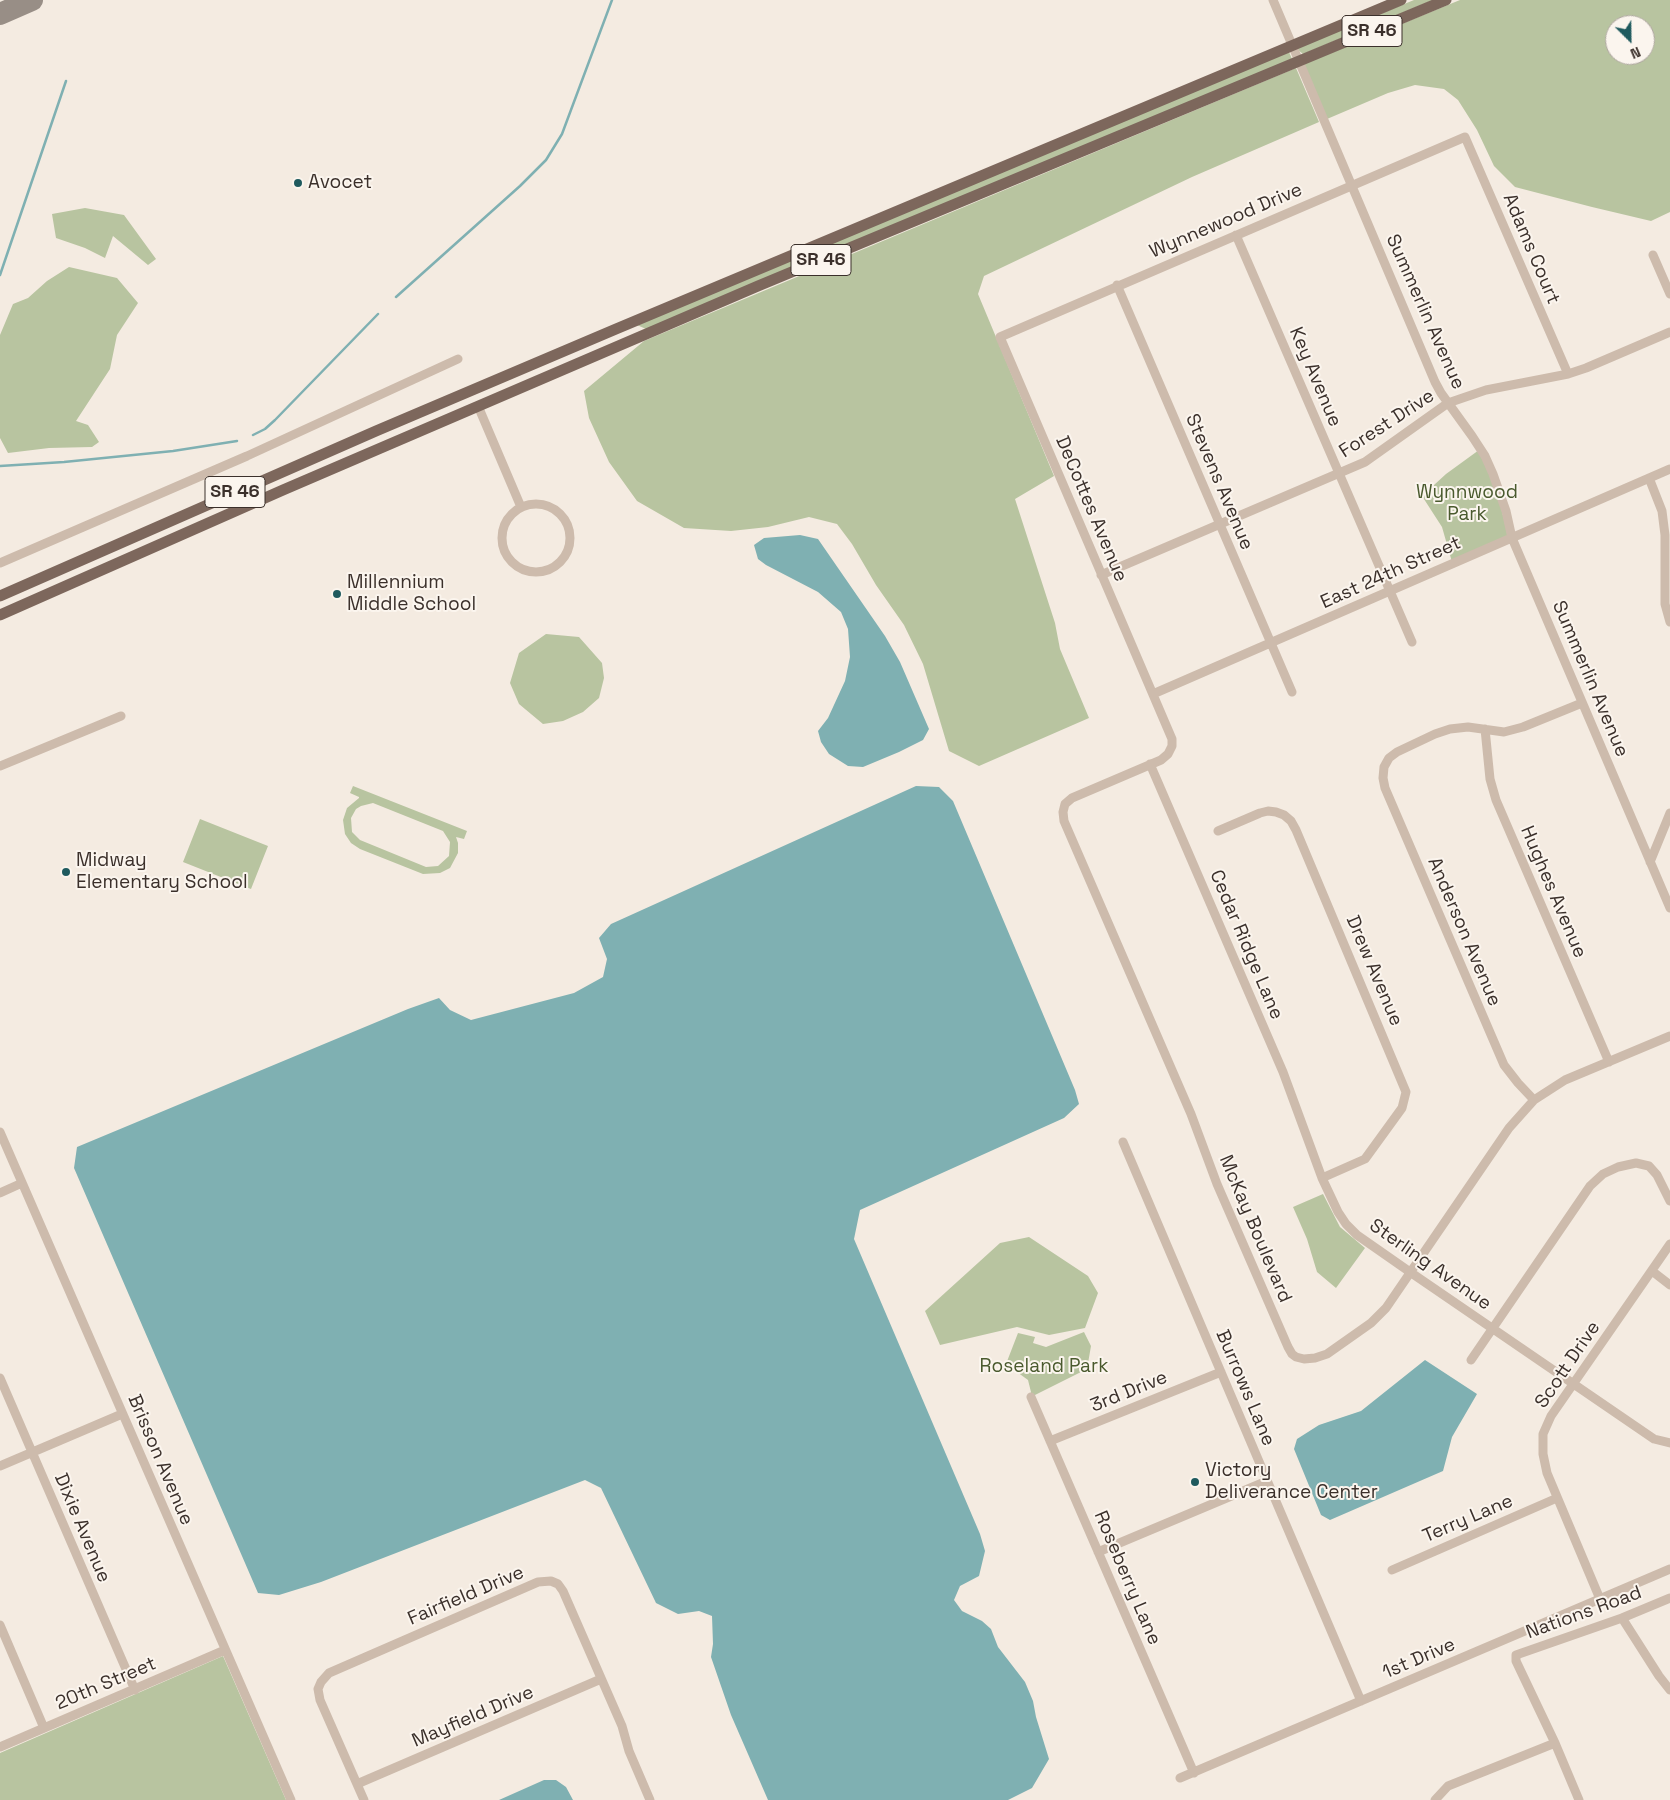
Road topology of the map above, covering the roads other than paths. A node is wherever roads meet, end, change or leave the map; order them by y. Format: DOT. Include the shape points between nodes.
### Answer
graph roads {
  1 [pos="1272,0"];
  2 [pos="1401,0"];
  3 [pos="1446,0"];
  4 [pos="1292,45"];
  5 [pos="1298,62"];
  6 [pos="1465,137"];
  7 [pos="1351,186"];
  8 [pos="1236,235"];
  9 [pos="1653,255"];
  10 [pos="1117,285"];
  11 [pos="1670,294"];
  12 [pos="1670,332"];
  13 [pos="1000,337"];
  14 [pos="458,359"];
  15 [pos="1568,374"];
  16 [pos="1448,403"];
  17 [pos="478,406"];
  18 [pos="1670,469"];
  19 [pos="1339,474"];
  20 [pos="1649,478"];
  21 [pos="521,507"];
  22 [pos="1220,526"];
  23 [pos="1512,538"];
  24 [pos="0,563"];
  25 [pos="1101,575"];
  26 [pos="1390,592"];
  27 [pos="0,596"];
  28 [pos="0,615"];
  29 [pos="1670,622"];
  30 [pos="1412,642"];
  31 [pos="1271,643"];
  32 [pos="1292,692"];
  33 [pos="1153,694"];
  34 [pos="1582,703"];
  35 [pos="121,716"];
  36 [pos="1485,730"];
  37 [pos="1150,764"];
  38 [pos="0,766"];
  39 [pos="1670,813"];
  40 [pos="1218,831"];
  41 [pos="1650,862"];
  42 [pos="1670,908"];
  43 [pos="1670,1036"];
  44 [pos="1609,1062"];
  45 [pos="1534,1100"];
  46 [pos="0,1132"];
  47 [pos="1307,1140"];
  48 [pos="1123,1142"];
  49 [pos="1322,1178"];
  50 [pos="22,1184"];
  51 [pos="0,1193"];
  52 [pos="1670,1201"];
  53 [pos="1670,1244"];
  54 [pos="1652,1271"];
  55 [pos="1410,1272"];
  56 [pos="1670,1284"];
  57 [pos="1492,1328"];
  58 [pos="1471,1360"];
  59 [pos="1221,1372"];
  60 [pos="0,1378"];
  61 [pos="1573,1383"];
  62 [pos="1031,1397"];
  63 [pos="122,1414"];
  64 [pos="1050,1441"];
  65 [pos="1670,1443"];
  66 [pos="32,1451"];
  67 [pos="0,1466"];
  68 [pos="1267,1481"];
  69 [pos="1557,1498"];
  70 [pos="1098,1552"];
  71 [pos="1670,1569"];
  72 [pos="1392,1570"];
  73 [pos="1600,1598"];
  74 [pos="1670,1598"];
  75 [pos="1622,1618"];
  76 [pos="0,1625"];
  77 [pos="225,1650"];
  78 [pos="601,1679"];
  79 [pos="135,1690"];
  80 [pos="1670,1690"];
  81 [pos="1361,1701"];
  82 [pos="44,1728"];
  83 [pos="1555,1743"];
  84 [pos="0,1747"];
  85 [pos="1194,1773"];
  86 [pos="1180,1778"];
  87 [pos="357,1784"];
  88 [pos="291,1800"];
  89 [pos="364,1800"];
  90 [pos="650,1800"];
  91 [pos="1435,1800"];
  92 [pos="1579,1800"];
  1 -- 4 [label="street, Summerlin Avenue"];
  2 -- 4 [label="main road, SR 46"];
  3 -- 5 [label="main road, SR 46"];
  4 -- 5 [label="street, Summerlin Avenue"];
  4 -- 27 [label="main road, SR 46" via="392,424"];
  5 -- 7 [label="street, Summerlin Avenue"];
  5 -- 17 [label="main road, SR 46"];
  6 -- 7 [label="street, Wynnewood Drive"];
  6 -- 15 [label="street, Adams Court"];
  7 -- 8 [label="street, Wynnewood Drive"];
  7 -- 16 [label="street, Summerlin Avenue" via="1435,382"];
  8 -- 10 [label="street, Wynnewood Drive"];
  8 -- 19 [label="street, Key Avenue"];
  9 -- 11 [label="street"];
  10 -- 13 [label="street, Wynnewood Drive"];
  10 -- 22 [label="street, Stevens Avenue"];
  12 -- 15 [label="street, Forest Drive"];
  13 -- 25 [label="street, DeCottes Avenue"];
  14 -- 24 [label="street" via="247,456"];
  15 -- 16 [label="street, Forest Drive" via="1486,390"];
  16 -- 19 [label="street, Forest Drive" via="1365,462"];
  16 -- 23 [label="street, Summerlin Avenue" via="1485,456 1500,492"];
  17 -- 21 [label="street"];
  17 -- 28 [label="main road, SR 46"];
  18 -- 20 [label="street, East 24th Street"];
  19 -- 22 [label="street, Forest Drive"];
  19 -- 26 [label="street, Key Avenue"];
  20 -- 23 [label="street, East 24th Street"];
  20 -- 29 [label="street" via="1662,511 1665,604"];
  21 -- 21 [label="street" via="504,526 504,552 523,570 549,569 560,562 567,550 570,538 567,525 548,507 535,504"];
  22 -- 25 [label="street, Forest Drive"];
  22 -- 31 [label="street, Stevens Avenue"];
  23 -- 26 [label="street, East 24th Street"];
  23 -- 34 [label="street, Summerlin Avenue"];
  25 -- 33 [label="street, DeCottes Avenue"];
  26 -- 30 [label="street, Key Avenue"];
  26 -- 31 [label="street, East 24th Street"];
  31 -- 32 [label="street, Stevens Avenue"];
  31 -- 33 [label="street, East 24th Street"];
  33 -- 37 [label="street, McKay Boulevard" via="1169,730 1172,746 1161,760"];
  34 -- 36 [label="street" via="1523,727 1504,732"];
  34 -- 41 [label="street, Summerlin Avenue"];
  35 -- 38 [label="street"];
  36 -- 44 [label="street, Hughes Avenue" via="1490,779 1496,800"];
  36 -- 45 [label="street, Anderson Avenue" via="1468,727 1435,734 1389,758 1383,778 1504,1065"];
  37 -- 47 [label="street, Cedar Ridge Lane" via="1283,1072"];
  37 -- 55 [label="street, McKay Boulevard" via="1072,798 1065,804 1064,821 1288,1347 1296,1357 1304,1359 1327,1354 1372,1323"];
  39 -- 41 [label="street"];
  40 -- 49 [label="street, Drew Avenue" via="1268,811 1284,815 1291,821 1406,1092 1402,1108 1365,1159"];
  41 -- 42 [label="street, Summerlin Avenue"];
  43 -- 44 [label="street, McKay Boulevard"];
  44 -- 45 [label="street, McKay Boulevard" via="1565,1080"];
  45 -- 55 [label="street, McKay Boulevard" via="1509,1128"];
  46 -- 50 [label="street, Brisson Avenue"];
  47 -- 49 [label="street, Sterling Avenue"];
  48 -- 59 [label="street, Burrows Lane"];
  49 -- 55 [label="street, Sterling Avenue" via="1346,1224"];
  50 -- 51 [label="street"];
  50 -- 63 [label="street, Brisson Avenue"];
  52 -- 57 [label="street" via="1649,1166 1636,1163 1603,1174 1590,1186"];
  53 -- 54 [label="street, Scott Drive"];
  54 -- 56 [label="street"];
  54 -- 61 [label="street, Scott Drive"];
  55 -- 57 [label="street, Sterling Avenue"];
  57 -- 58 [label="street"];
  57 -- 61 [label="street, Sterling Avenue"];
  59 -- 64 [label="street, 3rd Drive"];
  59 -- 68 [label="street, Burrows Lane"];
  60 -- 66 [label="street, Dixie Avenue"];
  61 -- 65 [label="street, Sterling Avenue" via="1654,1439"];
  61 -- 69 [label="street, Scott Drive" via="1543,1434 1547,1473"];
  62 -- 64 [label="street, Roseberry Lane"];
  63 -- 66 [label="street"];
  63 -- 77 [label="street, Brisson Avenue"];
  64 -- 70 [label="street, Roseberry Lane"];
  66 -- 67 [label="street"];
  66 -- 79 [label="street, Dixie Avenue"];
  68 -- 70 [label="street"];
  68 -- 81 [label="street, Burrows Lane"];
  69 -- 72 [label="street, Terry Lane"];
  69 -- 73 [label="street, Scott Drive"];
  70 -- 85 [label="street, Roseberry Lane"];
  71 -- 73 [label="street, 1st Drive"];
  73 -- 81 [label="street, 1st Drive"];
  74 -- 75 [label="street, Nations Road"];
  75 -- 80 [label="street"];
  75 -- 83 [label="street, Nations Road" via="1516,1655"];
  76 -- 82 [label="street"];
  77 -- 79 [label="street, 20th Street"];
  77 -- 88 [label="street, Brisson Avenue"];
  78 -- 87 [label="street, Mayfield Drive"];
  78 -- 87 [label="street, Fairfield Drive" via="563,1590 551,1581 538,1582 329,1673 318,1689 320,1700"];
  78 -- 90 [label="street, Fairfield Drive"];
  79 -- 82 [label="street, 20th Street"];
  81 -- 85 [label="street, 1st Drive"];
  82 -- 84 [label="street, 20th Street"];
  83 -- 91 [label="street" via="1448,1786"];
  83 -- 92 [label="street"];
  85 -- 86 [label="street, 1st Drive"];
  87 -- 89 [label="street, Fairfield Drive"];
}
